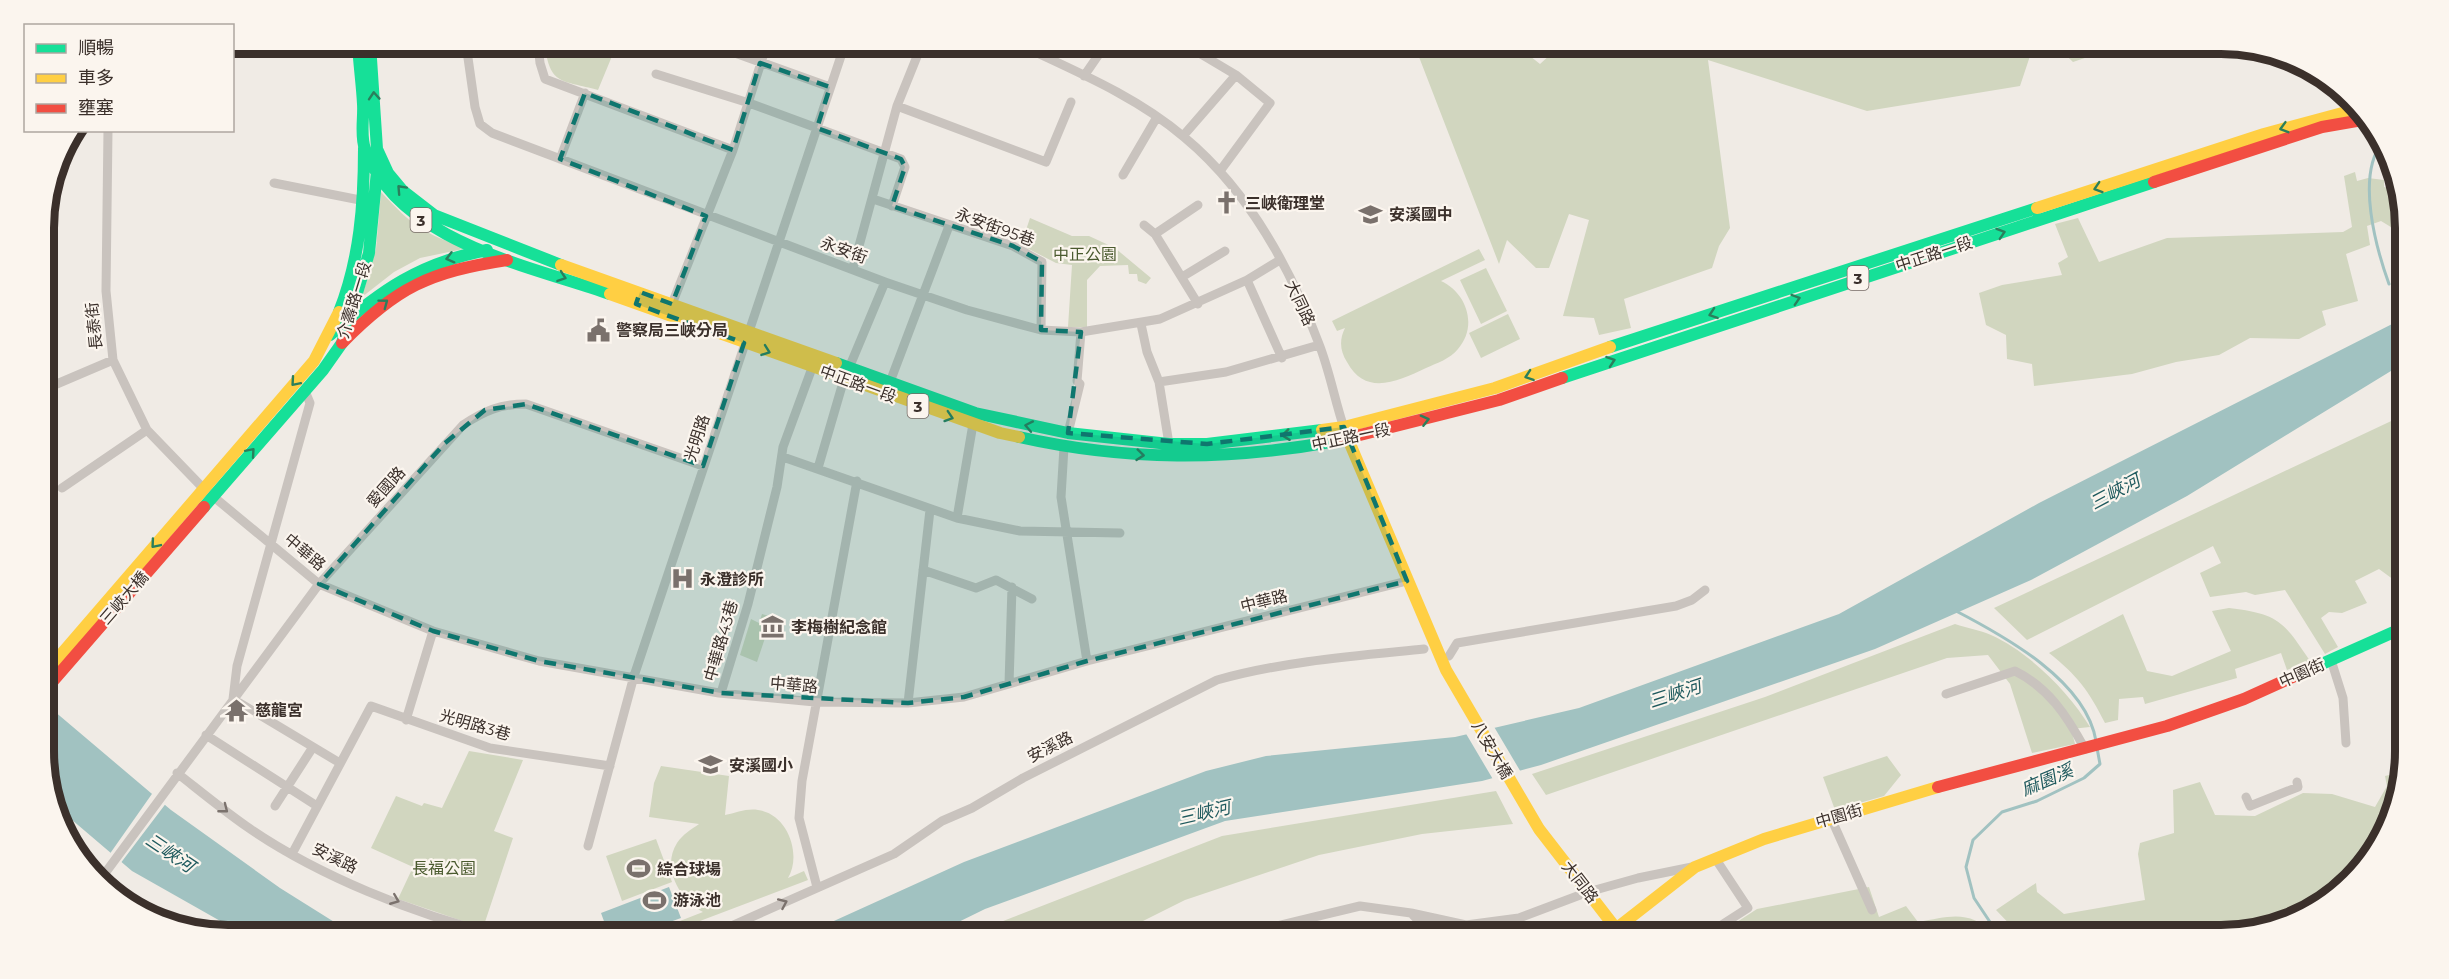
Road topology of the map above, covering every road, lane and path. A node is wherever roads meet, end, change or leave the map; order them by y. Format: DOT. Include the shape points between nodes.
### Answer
graph roads {
  1 [pos="359,54"];
  2 [pos="371,54"];
  3 [pos="468,54"];
  4 [pos="539,54"];
  5 [pos="736,54"];
  6 [pos="763,54"];
  7 [pos="842,54"];
  8 [pos="918,54"];
  9 [pos="1039,54"];
  10 [pos="1099,54"];
  11 [pos="1201,54"];
  12 [pos="760,63"];
  13 [pos="656,74"];
  14 [pos="1236,75"];
  15 [pos="1084,76"];
  16 [pos="830,87"];
  17 [pos="585,93"];
  18 [pos="1071,102"];
  19 [pos="749,104"];
  20 [pos="897,106"];
  21 [pos="2350,111"];
  22 [pos="1157,117"];
  23 [pos="2358,121"];
  24 [pos="817,128"];
  25 [pos="108,132"];
  26 [pos="1184,136"];
  27 [pos="364,147"];
  28 [pos="377,149"];
  29 [pos="733,150"];
  30 [pos="883,151"];
  31 [pos="560,159"];
  32 [pos="1220,171"];
  33 [pos="1123,175"];
  34 [pos="377,176"];
  35 [pos="274,183"];
  36 [pos="873,199"];
  37 [pos="365,201"];
  38 [pos="1198,205"];
  39 [pos="892,206"];
  40 [pos="706,216"];
  41 [pos="1144,225"];
  42 [pos="949,226"];
  43 [pos="1155,234"];
  44 [pos="778,241"];
  45 [pos="507,246"];
  46 [pos="485,250"];
  47 [pos="1225,251"];
  48 [pos="507,260"];
  49 [pos="1280,260"];
  50 [pos="853,268"];
  51 [pos="1182,277"];
  52 [pos="1247,280"];
  53 [pos="885,282"];
  54 [pos="925,295"];
  55 [pos="638,298"];
  56 [pos="672,304"];
  57 [pos="1198,304"];
  58 [pos="351,316"];
  59 [pos="1141,324"];
  60 [pos="1041,330"];
  61 [pos="1081,332"];
  62 [pos="330,335"];
  63 [pos="746,337"];
  64 [pos="342,343"];
  65 [pos="1319,345"];
  66 [pos="1282,358"];
  67 [pos="113,360"];
  68 [pos="812,368"];
  69 [pos="847,373"];
  70 [pos="890,382"];
  71 [pos="1159,382"];
  72 [pos="54,385"];
  73 [pos="304,391"];
  74 [pos="973,424"];
  75 [pos="147,430"];
  76 [pos="1068,433"];
  77 [pos="1346,433"];
  78 [pos="1169,444"];
  79 [pos="1064,447"];
  80 [pos="783,457"];
  81 [pos="703,466"];
  82 [pos="818,468"];
  83 [pos="857,481"];
  84 [pos="62,488"];
  85 [pos="208,491"];
  86 [pos="197,503"];
  87 [pos="930,510"];
  88 [pos="957,518"];
  89 [pos="1065,532"];
  90 [pos="1120,533"];
  91 [pos="272,544"];
  92 [pos="923,570"];
  93 [pos="1407,581"];
  94 [pos="319,584"];
  95 [pos="1012,587"];
  96 [pos="1705,590"];
  97 [pos="1032,599"];
  98 [pos="433,631"];
  99 [pos="2395,631"];
  100 [pos="74,649"];
  101 [pos="1424,649"];
  102 [pos="1449,656"];
  103 [pos="2331,660"];
  104 [pos="1087,661"];
  105 [pos="54,665"];
  106 [pos="1446,670"];
  107 [pos="634,676"];
  108 [pos="54,678"];
  109 [pos="1010,684"];
  110 [pos="721,693"];
  111 [pos="1946,694"];
  112 [pos="233,699"];
  113 [pos="815,702"];
  114 [pos="908,703"];
  115 [pos="406,720"];
  116 [pos="206,735"];
  117 [pos="2346,743"];
  118 [pos="313,747"];
  119 [pos="2085,749"];
  120 [pos="340,763"];
  121 [pos="610,766"];
  122 [pos="177,773"];
  123 [pos="2297,782"];
  124 [pos="287,787"];
  125 [pos="2247,797"];
  126 [pos="275,806"];
  127 [pos="317,806"];
  128 [pos="1830,818"];
  129 [pos="1539,829"];
  130 [pos="588,846"];
  131 [pos="292,854"];
  132 [pos="1715,858"];
  133 [pos="1695,867"];
  134 [pos="104,873"];
  135 [pos="817,887"];
  136 [pos="1588,892"];
  137 [pos="1872,910"];
  138 [pos="1411,913"];
  139 [pos="461,925"];
  140 [pos="733,925"];
  141 [pos="1281,925"];
  142 [pos="1423,925"];
  143 [pos="1466,925"];
  144 [pos="1610,925"];
  145 [pos="1625,925"];
  146 [pos="1722,925"];
  1 -- 27 [label="main road, 介壽路一段 / 3"];
  28 -- 2 [label="main road, 介壽路一段 / 3, one-way"];
  3 -- 31 [label="street, 永安街" via="480,124 492,133"];
  4 -- 17 [label="street" via="546,79"];
  5 -- 12 [label="street"];
  6 -- 12 [label="street"];
  7 -- 16 [label="street, 光明路"];
  8 -- 20 [label="street"];
  9 -- 15 [label="street, 大同路"];
  10 -- 15 [label="street"];
  11 -- 14 [label="street"];
  12 -- 16 [label="street"];
  12 -- 19 [label="street"];
  13 -- 19 [label="street"];
  14 -- 26 [label="street"];
  14 -- 32 [label="street" via="1270,103"];
  15 -- 22 [label="street, 大同路"];
  16 -- 24 [label="street, 光明路"];
  17 -- 29 [label="street"];
  17 -- 31 [label="street"];
  18 -- 20 [label="street" via="1046,162"];
  19 -- 24 [label="street"];
  19 -- 29 [label="street"];
  20 -- 30 [label="street"];
  21 -- 77 [label="main road, 中正路一段 / 3, one-way" via="2264,134 1615,345 1495,388"];
  22 -- 26 [label="street, 大同路"];
  22 -- 33 [label="street"];
  77 -- 23 [label="main road, 中正路一段 / 3, one-way" via="1499,400 1718,324 2322,127"];
  24 -- 30 [label="street"];
  24 -- 44 [label="street, 光明路"];
  25 -- 67 [label="street, 長泰街" via="105,291"];
  26 -- 32 [label="street, 大同路"];
  27 -- 34 [label="main road, 中正路一段 / 3"];
  27 -- 37 [label="main road, 介壽路一段"];
  28 -- 34 [label="main road, 介壽路一段"];
  45 -- 28 [label="main road, 中正路一段 / 3, one-way" via="418,205 388,173"];
  29 -- 40 [label="street"];
  30 -- 36 [label="street"];
  30 -- 39 [label="street" via="901,159 905,167"];
  31 -- 40 [label="street, 永安街"];
  32 -- 49 [label="street, 大同路" via="1245,201"];
  34 -- 46 [label="main road, 中正路一段 / 3" via="411,214"];
  34 -- 58 [label="main road, 介壽路一段" via="369,253"];
  35 -- 37 [label="street"];
  36 -- 39 [label="street, 永安街95巷"];
  36 -- 50 [label="street"];
  37 -- 62 [label="main road, 介壽路一段" via="358,251"];
  38 -- 43 [label="street"];
  39 -- 42 [label="street, 永安街95巷"];
  40 -- 44 [label="street, 永安街"];
  40 -- 56 [label="street"];
  41 -- 43 [label="street"];
  42 -- 54 [label="street"];
  42 -- 60 [label="street, 永安街95巷" via="1013,246 1042,262"];
  43 -- 51 [label="street"];
  44 -- 50 [label="street, 永安街"];
  44 -- 63 [label="street, 光明路"];
  45 -- 46 [label="main road"];
  45 -- 55 [label="main road, 中正路一段 / 3"];
  46 -- 48 [label="main road, 中正路一段 / 3"];
  46 -- 58 [label="main road, one-way" via="428,264 404,275"];
  47 -- 51 [label="street"];
  48 -- 55 [label="main road, 中正路一段 / 3, one-way"];
  64 -- 48 [label="main road, one-way" via="373,312 413,283 440,271"];
  49 -- 52 [label="street, 永安街"];
  49 -- 65 [label="street, 大同路"];
  50 -- 53 [label="street, 永安街"];
  51 -- 57 [label="street"];
  52 -- 57 [label="street, 永安街"];
  52 -- 66 [label="street"];
  53 -- 54 [label="street, 永安街"];
  53 -- 69 [label="street"];
  54 -- 60 [label="street, 永安街"];
  54 -- 70 [label="street"];
  55 -- 56 [label="main road, 中正路一段 / 3"];
  55 -- 63 [label="main road, 中正路一段 / 3"];
  56 -- 63 [label="main road, 中正路一段 / 3"];
  57 -- 59 [label="street, 永安街"];
  58 -- 62 [label="main road"];
  58 -- 64 [label="main road, 介壽路一段"];
  59 -- 61 [label="street, 永安街"];
  59 -- 71 [label="street"];
  60 -- 61 [label="street, 永安街"];
  61 -- 76 [label="street" via="1077,381 1080,384"];
  62 -- 85 [label="main road, 介壽路一段, one-way" via="314,361"];
  63 -- 68 [label="main road, 中正路一段 / 3, one-way"];
  63 -- 69 [label="main road, 中正路一段 / 3"];
  63 -- 81 [label="street, 光明路"];
  64 -- 73 [label="main road, 介壽路一段"];
  65 -- 66 [label="street"];
  65 -- 77 [label="street, 大同路"];
  66 -- 71 [label="street" via="1226,372"];
  67 -- 72 [label="street"];
  67 -- 75 [label="street, 長泰街"];
  68 -- 69 [label="main road, 中正路一段 / 3"];
  68 -- 80 [label="street, 中華路43巷" via="783,447"];
  69 -- 70 [label="main road, 中正路一段 / 3"];
  69 -- 74 [label="main road, 中正路一段 / 3, one-way"];
  69 -- 82 [label="street"];
  76 -- 70 [label="main road, 中正路一段 / 3, one-way" via="975,413"];
  71 -- 78 [label="street"];
  85 -- 73 [label="main road, 介壽路一段, one-way"];
  73 -- 91 [label="street" via="310,403"];
  74 -- 79 [label="main road, 中正路一段 / 3"];
  74 -- 88 [label="street"];
  75 -- 84 [label="street"];
  75 -- 85 [label="street, 長泰街"];
  76 -- 78 [label="main road, 中正路一段 / 3"];
  77 -- 78 [label="main road, 中正路一段 / 3, one-way"];
  79 -- 77 [label="main road, 中正路一段 / 3, one-way" via="1205,457 1293,449"];
  77 -- 93 [label="main road, 大同路"];
  79 -- 89 [label="street" via="1061,497"];
  80 -- 82 [label="street"];
  80 -- 110 [label="street, 中華路43巷" via="748,604"];
  81 -- 94 [label="street, 愛國路" via="526,404 485,410 462,425"];
  81 -- 107 [label="street, 光明路"];
  82 -- 83 [label="street"];
  83 -- 87 [label="street"];
  83 -- 113 [label="street"];
  85 -- 86 [label="main road, 介壽路一段"];
  85 -- 91 [label="street, 中華路"];
  86 -- 100 [label="main road, 三峽大橋"];
  87 -- 88 [label="street"];
  87 -- 92 [label="street"];
  88 -- 89 [label="street" via="1020,531"];
  89 -- 90 [label="street"];
  89 -- 104 [label="street"];
  91 -- 94 [label="street, 中華路"];
  91 -- 112 [label="street" via="237,666"];
  92 -- 95 [label="street" via="976,588 996,580"];
  92 -- 114 [label="street"];
  93 -- 104 [label="street, 中華路"];
  93 -- 106 [label="main road, 大同路"];
  94 -- 98 [label="street, 中華路"];
  94 -- 112 [label="street, 愛國路"];
  95 -- 97 [label="street"];
  95 -- 109 [label="street"];
  96 -- 102 [label="street" via="1676,606 1457,643"];
  98 -- 107 [label="street, 中華路" via="539,661"];
  98 -- 115 [label="street"];
  99 -- 103 [label="main road, 中園街"];
  100 -- 105 [label="main road, 三峽大橋"];
  100 -- 108 [label="main road, 三峽大橋"];
  101 -- 135 [label="street, 安溪路" via="1313,659 1216,680 942,821 894,854"];
  103 -- 117 [label="street" via="2343,698"];
  103 -- 119 [label="main road, 中園街" via="2244,699"];
  104 -- 109 [label="street, 中華路"];
  106 -- 129 [label="main road, 八安大橋"];
  107 -- 110 [label="street, 中華路"];
  107 -- 121 [label="street, 光明路"];
  109 -- 114 [label="street, 中華路" via="964,696"];
  110 -- 113 [label="street, 中華路"];
  111 -- 119 [label="street" via="2015,671 2050,696"];
  112 -- 116 [label="street, 愛國路"];
  112 -- 118 [label="street"];
  113 -- 114 [label="street, 中華路"];
  113 -- 135 [label="street" via="799,818"];
  115 -- 120 [label="street, 光明路3巷" via="371,706"];
  115 -- 121 [label="street, 光明路3巷" via="490,748"];
  116 -- 122 [label="street, 愛國路"];
  116 -- 124 [label="street"];
  118 -- 120 [label="street"];
  118 -- 124 [label="street"];
  119 -- 128 [label="main road, 中園街"];
  120 -- 127 [label="street"];
  121 -- 130 [label="street, 光明路"];
  122 -- 131 [label="street, 安溪路, one-way" via="247,827"];
  122 -- 134 [label="street, 愛國路"];
  123 -- 125 [label="street" via="2298,787 2250,806"];
  124 -- 126 [label="street"];
  124 -- 127 [label="street"];
  127 -- 131 [label="street"];
  128 -- 132 [label="main road, 中園街"];
  128 -- 137 [label="street"];
  129 -- 136 [label="main road, 大同路"];
  131 -- 139 [label="street, 安溪路, one-way" via="338,878"];
  132 -- 133 [label="main road, 中園街"];
  132 -- 146 [label="street" via="1748,908"];
  133 -- 136 [label="street"];
  133 -- 145 [label="main road, 中園街"];
  140 -- 135 [label="street, 安溪路, one-way"];
  136 -- 143 [label="street" via="1519,918"];
  136 -- 144 [label="main road, 大同路"];
  138 -- 141 [label="street" via="1360,906"];
  138 -- 142 [label="street"];
  138 -- 143 [label="street"];
}
